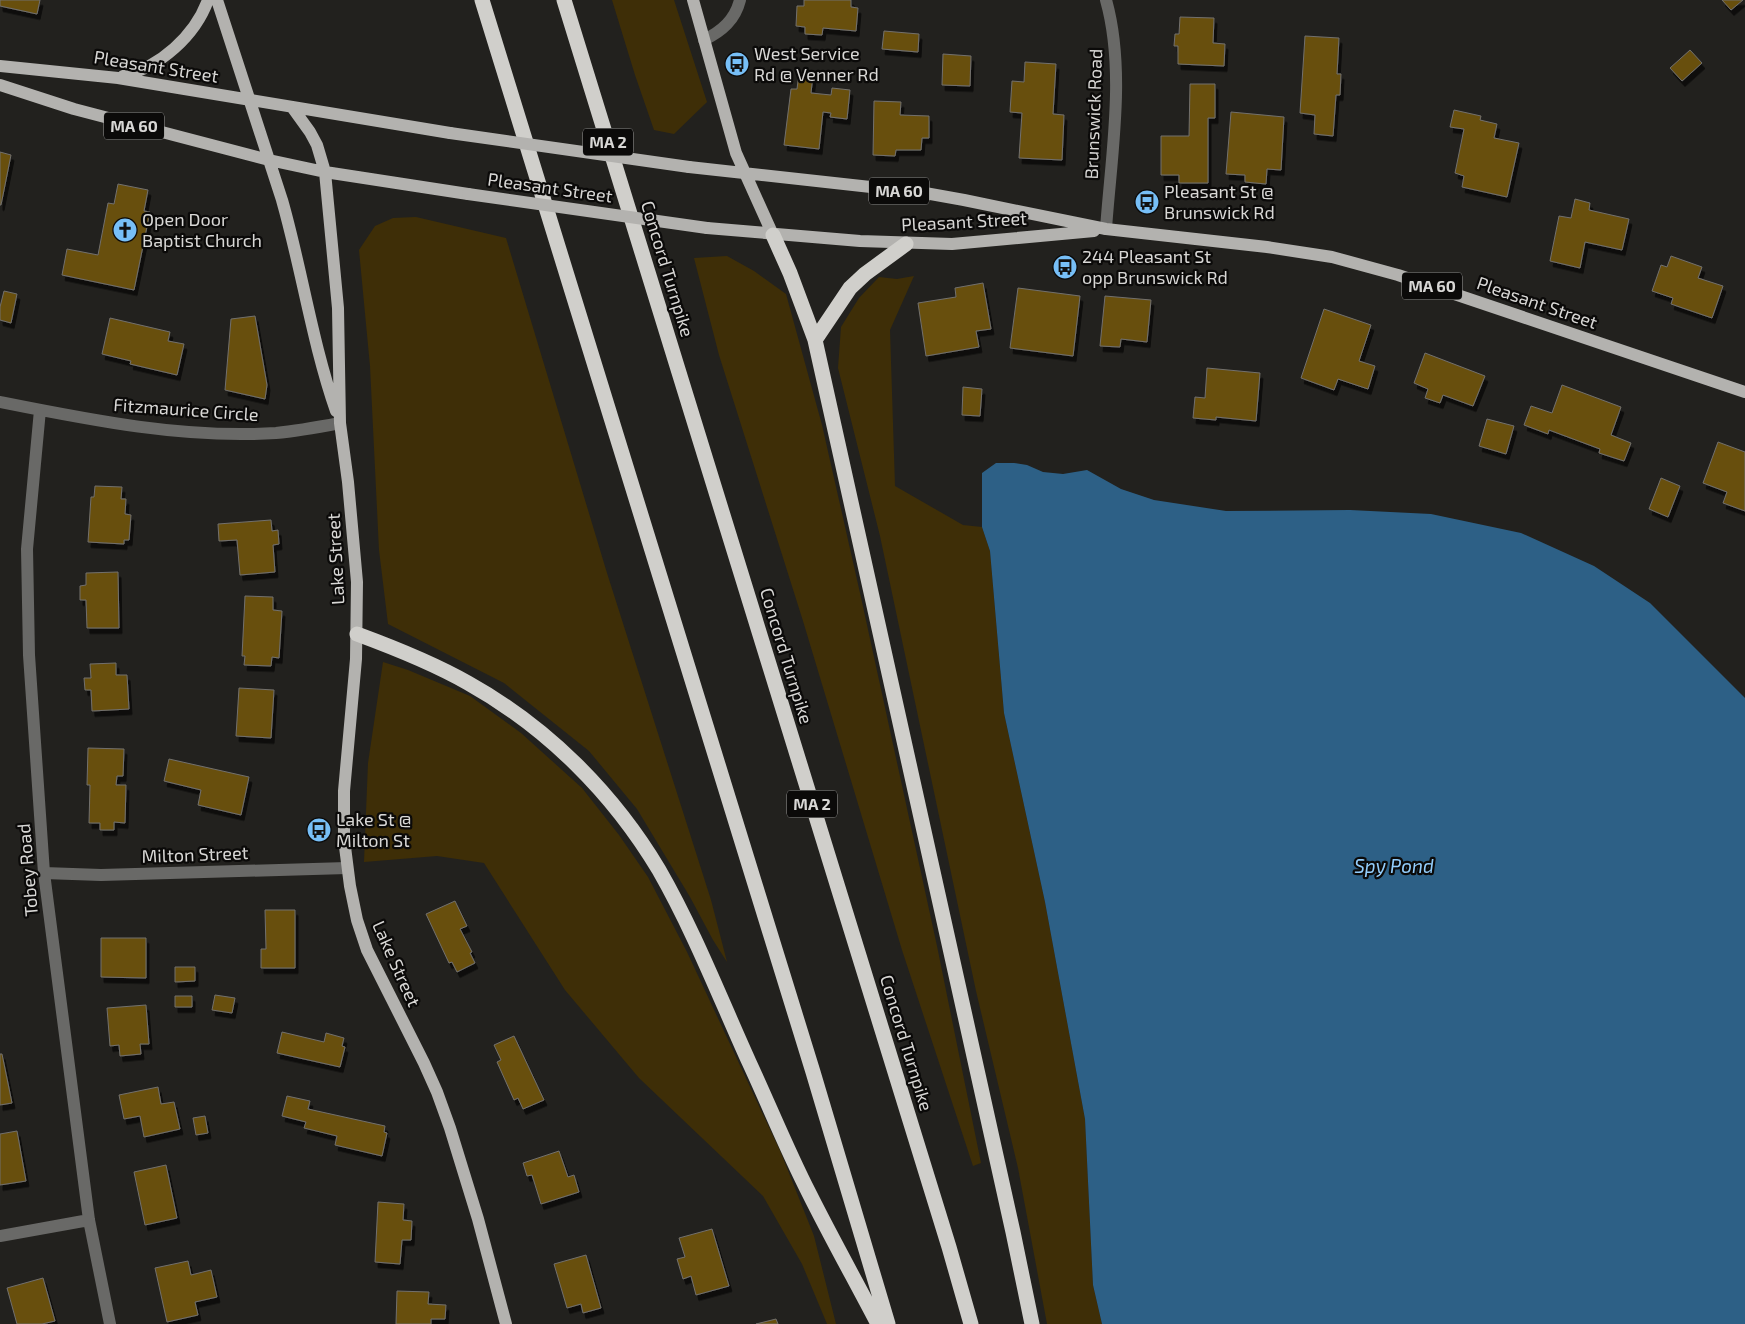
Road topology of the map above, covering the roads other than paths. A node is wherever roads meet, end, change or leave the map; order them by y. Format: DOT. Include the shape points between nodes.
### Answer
graph roads {
  1 [pos="208,0"];
  2 [pos="217,0"];
  3 [pos="482,0"];
  4 [pos="564,0"];
  5 [pos="693,0"];
  6 [pos="740,0"];
  7 [pos="1106,0"];
  8 [pos="704,40"];
  9 [pos="0,66"];
  10 [pos="118,78"];
  11 [pos="0,85"];
  12 [pos="249,100"];
  13 [pos="292,107"];
  14 [pos="269,160"];
  15 [pos="326,172"];
  16 [pos="744,173"];
  17 [pos="1106,229"];
  18 [pos="773,235"];
  19 [pos="906,244"];
  20 [pos="815,340"];
  21 [pos="1745,392"];
  22 [pos="0,402"];
  23 [pos="40,410"];
  24 [pos="340,423"];
  25 [pos="357,634"];
  26 [pos="347,868"];
  27 [pos="44,873"];
  28 [pos="89,1220"];
  29 [pos="0,1236"];
  30 [pos="110,1324"];
  31 [pos="506,1324"];
  32 [pos="878,1324"];
  33 [pos="888,1324"];
  34 [pos="971,1324"];
  35 [pos="1032,1324"];
  1 -- 10 [label="main road" via="192,28 169,53 144,69"];
  2 -- 12 [label="main road"];
  3 -- 33 [label="highway"];
  4 -- 34 [label="highway, Concord Turnpike / MA 2"];
  5 -- 8 [label="main road"];
  6 -- 8 [label="street" via="729,23"];
  7 -- 17 [label="street, Brunswick Road" via="1112,24 1116,78"];
  8 -- 16 [label="main road"];
  9 -- 10 [label="main road, Pleasant Street / MA 60"];
  10 -- 12 [label="main road, Pleasant Street / MA 60"];
  11 -- 14 [label="main road, Pleasant Street / MA 60" via="74,110"];
  12 -- 13 [label="main road, Pleasant Street / MA 60"];
  12 -- 14 [label="main road, Lake Street"];
  13 -- 15 [label="main road, Lake Street" via="313,139"];
  13 -- 16 [label="main road, Pleasant Street / MA 60, bridge" via="450,133"];
  14 -- 15 [label="main road, Pleasant Street / MA 60"];
  14 -- 24 [label="main road, Lake Street" via="291,233 317,349"];
  15 -- 18 [label="main road, Pleasant Street / MA 60, bridge"];
  15 -- 24 [label="main road, Lake Street" via="338,308"];
  16 -- 17 [label="main road, Pleasant Street / MA 60" via="925,193"];
  16 -- 18 [label="main road"];
  17 -- 19 [label="main road, Pleasant Street / MA 60" via="988,242"];
  17 -- 21 [label="main road, Pleasant Street / MA 60" via="1332,257 1398,275"];
  18 -- 19 [label="main road, Pleasant Street / MA 60"];
  18 -- 20 [label="highway"];
  19 -- 20 [label="highway" via="858,280 842,298"];
  20 -- 35 [label="highway"];
  22 -- 23 [label="street, Fitzmaurice Circle"];
  23 -- 24 [label="street, Fitzmaurice Circle" via="160,429 212,432 274,433"];
  23 -- 27 [label="street, Tobey Road" via="27,549 28,655"];
  24 -- 25 [label="main road, Lake Street" via="357,582"];
  25 -- 26 [label="main road, Lake Street" via="344,791"];
  25 -- 32 [label="highway" via="450,673 502,704 568,757 624,819 648,852 678,906 808,1192"];
  26 -- 27 [label="street, Milton Street" via="100,875"];
  26 -- 31 [label="main road, Lake Street" via="357,920 367,950 424,1064 450,1128"];
  27 -- 28 [label="street, Tobey Road"];
  28 -- 29 [label="street"];
  28 -- 30 [label="street, Tobey Road"];
}
